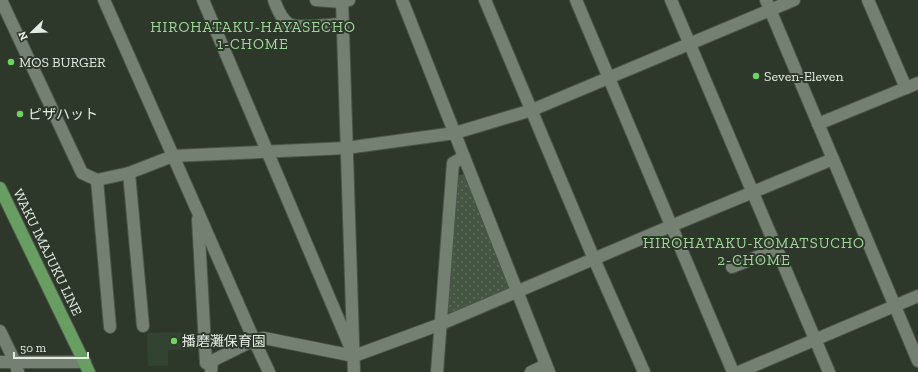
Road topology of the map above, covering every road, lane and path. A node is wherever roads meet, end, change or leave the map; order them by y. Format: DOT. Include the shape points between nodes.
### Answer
graph roads {
  1 [pos="1,0"];
  2 [pos="104,0"];
  3 [pos="203,0"];
  4 [pos="274,0"];
  5 [pos="316,0"];
  6 [pos="402,0"];
  7 [pos="485,0"];
  8 [pos="576,0"];
  9 [pos="671,0"];
  10 [pos="794,0"];
  11 [pos="868,0"];
  12 [pos="344,1"];
  13 [pos="768,5"];
  14 [pos="343,24"];
  15 [pos="690,44"];
  16 [pos="609,78"];
  17 [pos="918,83"];
  18 [pos="906,88"];
  19 [pos="532,110"];
  20 [pos="818,124"];
  21 [pos="455,133"];
  22 [pos="346,148"];
  23 [pos="267,151"];
  24 [pos="173,156"];
  25 [pos="464,157"];
  26 [pos="833,159"];
  27 [pos="129,172"];
  28 [pos="97,180"];
  29 [pos="1,192"];
  30 [pos="753,192"];
  31 [pos="197,210"];
  32 [pos="671,226"];
  33 [pos="777,249"];
  34 [pos="594,259"];
  35 [pos="732,267"];
  36 [pos="517,292"];
  37 [pos="918,296"];
  38 [pos="895,306"];
  39 [pos="441,324"];
  40 [pos="143,326"];
  41 [pos="110,327"];
  42 [pos="0,331"];
  43 [pos="816,339"];
  44 [pos="254,340"];
  45 [pos="354,356"];
  46 [pos="918,361"];
  47 [pos="0,362"];
  48 [pos="17,367"];
  49 [pos="87,367"];
  50 [pos="208,367"];
  51 [pos="548,369"];
  52 [pos="269,372"];
  53 [pos="354,372"];
  54 [pos="437,372"];
  55 [pos="531,372"];
  56 [pos="644,372"];
  57 [pos="733,372"];
  58 [pos="739,372"];
  59 [pos="829,372"];
  1 -- 28 [label="street" via="82,173"];
  2 -- 24 [label="street"];
  3 -- 23 [label="street"];
  4 -- 14 [label="street" via="280,13 289,23 297,26"];
  5 -- 12 [label="street"];
  6 -- 21 [label="street"];
  7 -- 19 [label="street"];
  8 -- 16 [label="street"];
  9 -- 15 [label="street"];
  10 -- 13 [label="street"];
  11 -- 18 [label="street"];
  12 -- 14 [label="street"];
  13 -- 15 [label="street"];
  13 -- 20 [label="street"];
  14 -- 22 [label="street"];
  15 -- 16 [label="street"];
  15 -- 30 [label="street"];
  16 -- 19 [label="street"];
  16 -- 32 [label="street"];
  17 -- 18 [label="street"];
  18 -- 20 [label="street"];
  19 -- 21 [label="street"];
  19 -- 34 [label="street"];
  20 -- 26 [label="street"];
  21 -- 22 [label="street"];
  21 -- 25 [label="street"];
  22 -- 23 [label="street"];
  22 -- 45 [label="street"];
  23 -- 24 [label="street"];
  23 -- 45 [label="street"];
  24 -- 27 [label="street"];
  24 -- 31 [label="street"];
  25 -- 36 [label="street"];
  25 -- 39 [label="street" via="453,163"];
  26 -- 30 [label="street"];
  26 -- 38 [label="street"];
  27 -- 28 [label="street"];
  27 -- 40 [label="street"];
  28 -- 41 [label="street"];
  29 -- 49 [label="main road, WAKU IMAJUKU LINE"];
  30 -- 32 [label="street"];
  30 -- 33 [label="street"];
  31 -- 44 [label="street"];
  31 -- 50 [label="street"];
  32 -- 34 [label="street"];
  32 -- 57 [label="street"];
  33 -- 35 [label="street"];
  33 -- 43 [label="street"];
  34 -- 36 [label="street"];
  34 -- 56 [label="street"];
  36 -- 39 [label="street"];
  36 -- 51 [label="street"];
  37 -- 38 [label="street"];
  38 -- 43 [label="street"];
  38 -- 46 [label="street"];
  39 -- 45 [label="street"];
  39 -- 54 [label="street"];
  42 -- 48 [label="street"];
  43 -- 58 [label="street"];
  43 -- 59 [label="street"];
  44 -- 45 [label="street" via="264,338"];
  44 -- 50 [label="street"];
  44 -- 52 [label="street"];
  45 -- 53 [label="street"];
  47 -- 48 [label="street"];
  48 -- 49 [label="street"];
  51 -- 55 [label="street"];
}
